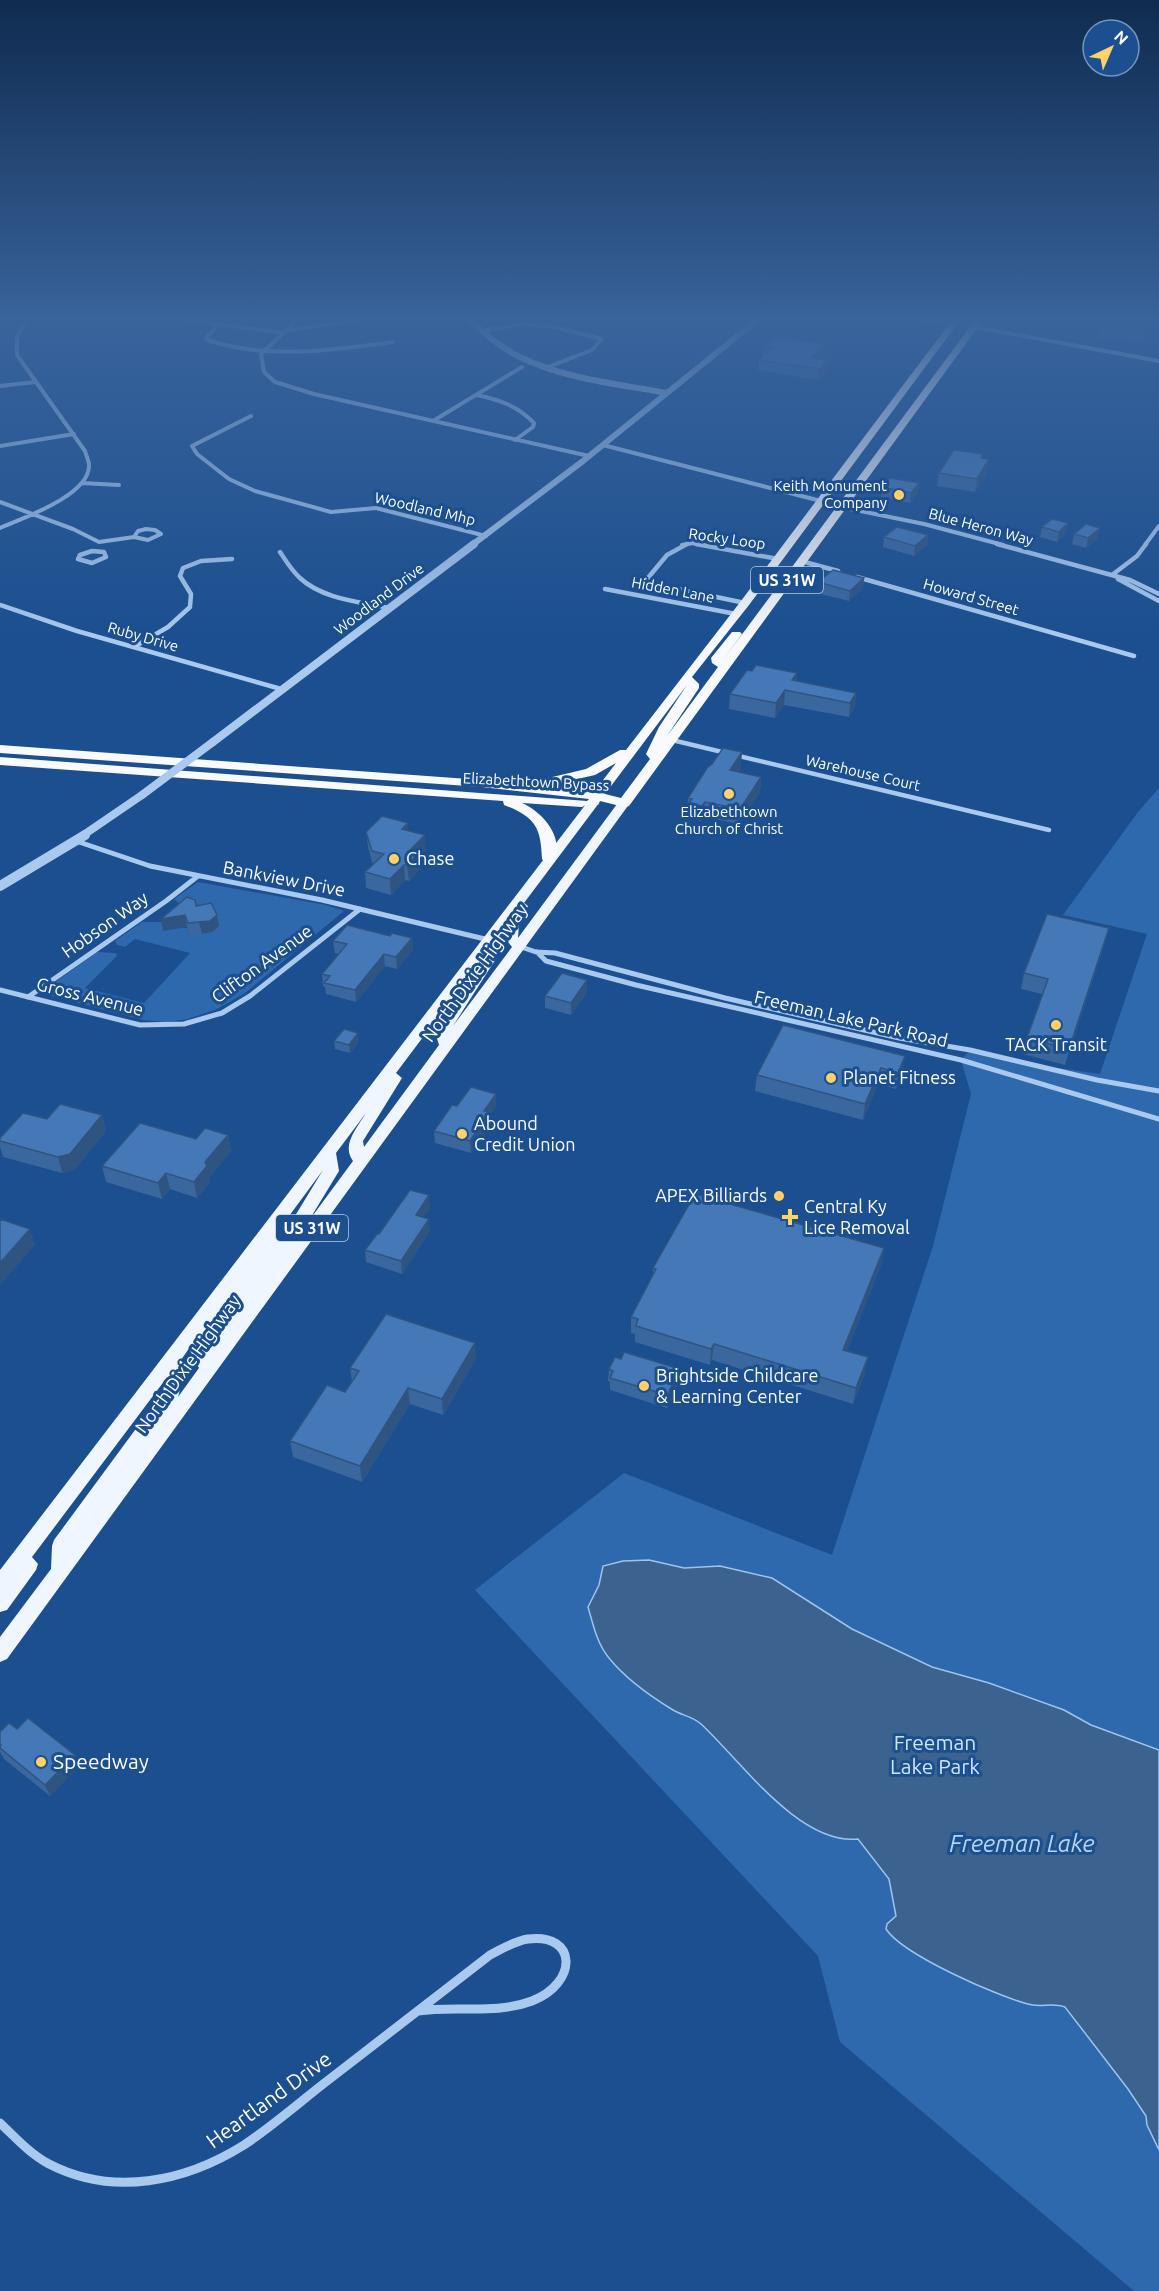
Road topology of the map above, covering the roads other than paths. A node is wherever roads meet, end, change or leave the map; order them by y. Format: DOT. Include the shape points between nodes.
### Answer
graph roads {
  1 [pos="66,423"];
  2 [pos="236,423"];
  3 [pos="441,423"];
  4 [pos="534,423"];
  5 [pos="631,423"];
  6 [pos="880,423"];
  7 [pos="891,423"];
  8 [pos="900,425"];
  9 [pos="74,434"];
  10 [pos="515,440"];
  11 [pos="603,445"];
  12 [pos="0,446"];
  13 [pos="589,456"];
  14 [pos="82,483"];
  15 [pos="119,485"];
  16 [pos="821,501"];
  17 [pos="0,502"];
  18 [pos="841,507"];
  19 [pos="32,513"];
  20 [pos="1159,526"];
  21 [pos="0,528"];
  22 [pos="486,536"];
  23 [pos="134,537"];
  24 [pos="99,542"];
  25 [pos="94,551"];
  26 [pos="280,552"];
  27 [pos="232,559"];
  28 [pos="778,559"];
  29 [pos="801,561"];
  30 [pos="845,573"];
  31 [pos="1112,575"];
  32 [pos="856,576"];
  33 [pos="758,586"];
  34 [pos="606,589"];
  35 [pos="1159,594"];
  36 [pos="1159,601"];
  37 [pos="745,603"];
  38 [pos="0,605"];
  39 [pos="390,608"];
  40 [pos="736,614"];
  41 [pos="761,616"];
  42 [pos="134,647"];
  43 [pos="1134,656"];
  44 [pos="726,666"];
  45 [pos="686,677"];
  46 [pos="281,689"];
  47 [pos="672,740"];
  48 [pos="632,747"];
  49 [pos="0,749"];
  50 [pos="0,761"];
  51 [pos="656,763"];
  52 [pos="482,783"];
  53 [pos="463,794"];
  54 [pos="595,799"];
  55 [pos="624,803"];
  56 [pos="1049,830"];
  57 [pos="76,841"];
  58 [pos="548,861"];
  59 [pos="198,876"];
  60 [pos="0,886"];
  61 [pos="360,909"];
  62 [pos="489,940"];
  63 [pos="519,946"];
  64 [pos="536,952"];
  65 [pos="0,990"];
  66 [pos="28,998"];
  67 [pos="434,1012"];
  68 [pos="173,1026"];
  69 [pos="446,1045"];
  70 [pos="1159,1091"];
  71 [pos="1159,1119"];
  72 [pos="328,1150"];
  73 [pos="361,1161"];
  74 [pos="277,1219"];
  75 [pos="172,1358"];
  76 [pos="213,1364"];
  77 [pos="62,1504"];
  78 [pos="60,1570"];
  79 [pos="0,1585"];
  80 [pos="0,1604"];
  81 [pos="0,1653"];
  82 [pos="418,2011"];
  83 [pos="0,2123"];
  1 -- 9 [label="street"];
  2 -- 22 [label="street, Woodland Mhp" via="192,446 239,486 331,512 376,508"];
  3 -- 10 [label="street"];
  4 -- 10 [label="street"];
  5 -- 11 [label="street, Woodland Drive"];
  6 -- 16 [label="highway, US 31W"];
  7 -- 18 [label="highway" via="840,495"];
  8 -- 18 [label="highway, North Dixie Highway / US 31W"];
  9 -- 12 [label="street"];
  9 -- 14 [label="street" via="90,461"];
  10 -- 13 [label="street"];
  11 -- 13 [label="street, Woodland Drive"];
  11 -- 16 [label="street"];
  13 -- 22 [label="street, Woodland Drive"];
  14 -- 15 [label="street"];
  14 -- 19 [label="street" via="58,501"];
  16 -- 28 [label="highway, US 31W"];
  16 -- 41 [label="highway" via="829,511 775,585"];
  17 -- 19 [label="street"];
  18 -- 29 [label="highway, North Dixie Highway / US 31W"];
  18 -- 31 [label="street, Blue Heron Way" via="924,524"];
  19 -- 21 [label="street"];
  19 -- 24 [label="street"];
  20 -- 31 [label="street" via="1137,556"];
  22 -- 39 [label="street, Woodland Drive"];
  23 -- 23 [label="street" via="146,529 161,534 149,540"];
  23 -- 24 [label="street"];
  24 -- 25 [label="street"];
  25 -- 25 [label="street" via="83,553 78,559 92,563 106,557 104,552"];
  26 -- 39 [label="street" via="310,585"];
  27 -- 42 [label="street" via="201,561 183,568 180,576 192,598 191,607"];
  28 -- 33 [label="highway, US 31W"];
  28 -- 37 [label="street, Rocky Loop" via="683,543 647,579 667,587"];
  29 -- 30 [label="street"];
  29 -- 41 [label="highway, North Dixie Highway / US 31W"];
  31 -- 35 [label="street, Blue Heron Way"];
  31 -- 36 [label="street, Blue Heron Way"];
  32 -- 43 [label="street, Howard Street"];
  33 -- 37 [label="highway, US 31W"];
  33 -- 44 [label="highway" via="760,601 717,658 718,663"];
  34 -- 40 [label="street, Hidden Lane"];
  37 -- 40 [label="highway, US 31W"];
  38 -- 42 [label="street, Ruby Drive"];
  39 -- 46 [label="street, Woodland Drive"];
  40 -- 45 [label="highway, US 31W"];
  41 -- 44 [label="highway, North Dixie Highway / US 31W"];
  42 -- 46 [label="street, Ruby Drive"];
  44 -- 47 [label="highway, North Dixie Highway / US 31W"];
  45 -- 48 [label="highway, US 31W"];
  45 -- 51 [label="highway" via="693,688 656,745 652,754"];
  46 -- 57 [label="street, Woodland Drive, bridge"];
  47 -- 51 [label="highway, North Dixie Highway / US 31W"];
  47 -- 56 [label="street, Warehouse Court"];
  48 -- 52 [label="highway" via="603,766 576,777 542,784"];
  48 -- 54 [label="highway, US 31W"];
  49 -- 52 [label="highway, Elizabethtown Bypass"];
  50 -- 53 [label="highway, Elizabethtown Bypass"];
  51 -- 55 [label="highway, North Dixie Highway / US 31W"];
  52 -- 54 [label="highway, Elizabethtown Bypass"];
  53 -- 54 [label="highway, Elizabethtown Bypass"];
  53 -- 58 [label="highway" via="508,802 532,812 546,829"];
  54 -- 55 [label="highway, Elizabethtown Bypass"];
  54 -- 58 [label="main road, North Dixie Highway / US 31W"];
  55 -- 63 [label="main road, North Dixie Highway / US 31W"];
  57 -- 59 [label="street, Bankview Drive" via="150,866"];
  57 -- 60 [label="street, Woodland Drive"];
  58 -- 62 [label="main road, North Dixie Highway / US 31W"];
  58 -- 63 [label="main road" via="550,872 513,924 511,937"];
  59 -- 61 [label="street, Bankview Drive"];
  59 -- 66 [label="street, Hobson Way"];
  61 -- 62 [label="street, Bankview Drive"];
  61 -- 68 [label="street, Clifton Avenue" via="232,1008 204,1020"];
  62 -- 67 [label="main road, North Dixie Highway / US 31W"];
  62 -- 69 [label="main road" via="492,954 442,1032"];
  63 -- 64 [label="street, Freeman Lake Park Road"];
  63 -- 69 [label="main road, North Dixie Highway / US 31W"];
  64 -- 70 [label="street, Freeman Lake Park Road" via="555,952 715,996 899,1038"];
  64 -- 71 [label="street, Freeman Lake Park Road" via="546,961 962,1060"];
  65 -- 66 [label="street, Gross Avenue"];
  66 -- 68 [label="street, Gross Avenue" via="140,1025"];
  67 -- 72 [label="main road, North Dixie Highway / US 31W"];
  67 -- 73 [label="main road" via="437,1022 395,1078 356,1141 356,1155"];
  69 -- 73 [label="main road, North Dixie Highway / US 31W"];
  72 -- 74 [label="main road, North Dixie Highway / US 31W"];
  72 -- 76 [label="main road" via="331,1171 282,1251 215,1341"];
  73 -- 76 [label="main road, North Dixie Highway / US 31W"];
  74 -- 75 [label="main road, North Dixie Highway / US 31W"];
  74 -- 76 [label="main road" via="278,1235 204,1336 198,1350"];
  75 -- 77 [label="main road, North Dixie Highway / US 31W"];
  75 -- 78 [label="main road" via="171,1394 61,1546"];
  76 -- 78 [label="main road, North Dixie Highway / US 31W"];
  77 -- 79 [label="main road, North Dixie Highway / US 31W"];
  77 -- 80 [label="main road" via="59,1520"];
  78 -- 81 [label="main road, North Dixie Highway / US 31W"];
  82 -- 82 [label="street, Heartland Drive" via="439,2007 496,2009 527,2003 562,1979 566,1956 551,1940 529,1938 517,1942 490,1955"];
  82 -- 83 [label="street, Heartland Drive" via="245,2144 219,2160 171,2178 131,2183 102,2182 74,2175 48,2163"];
}
